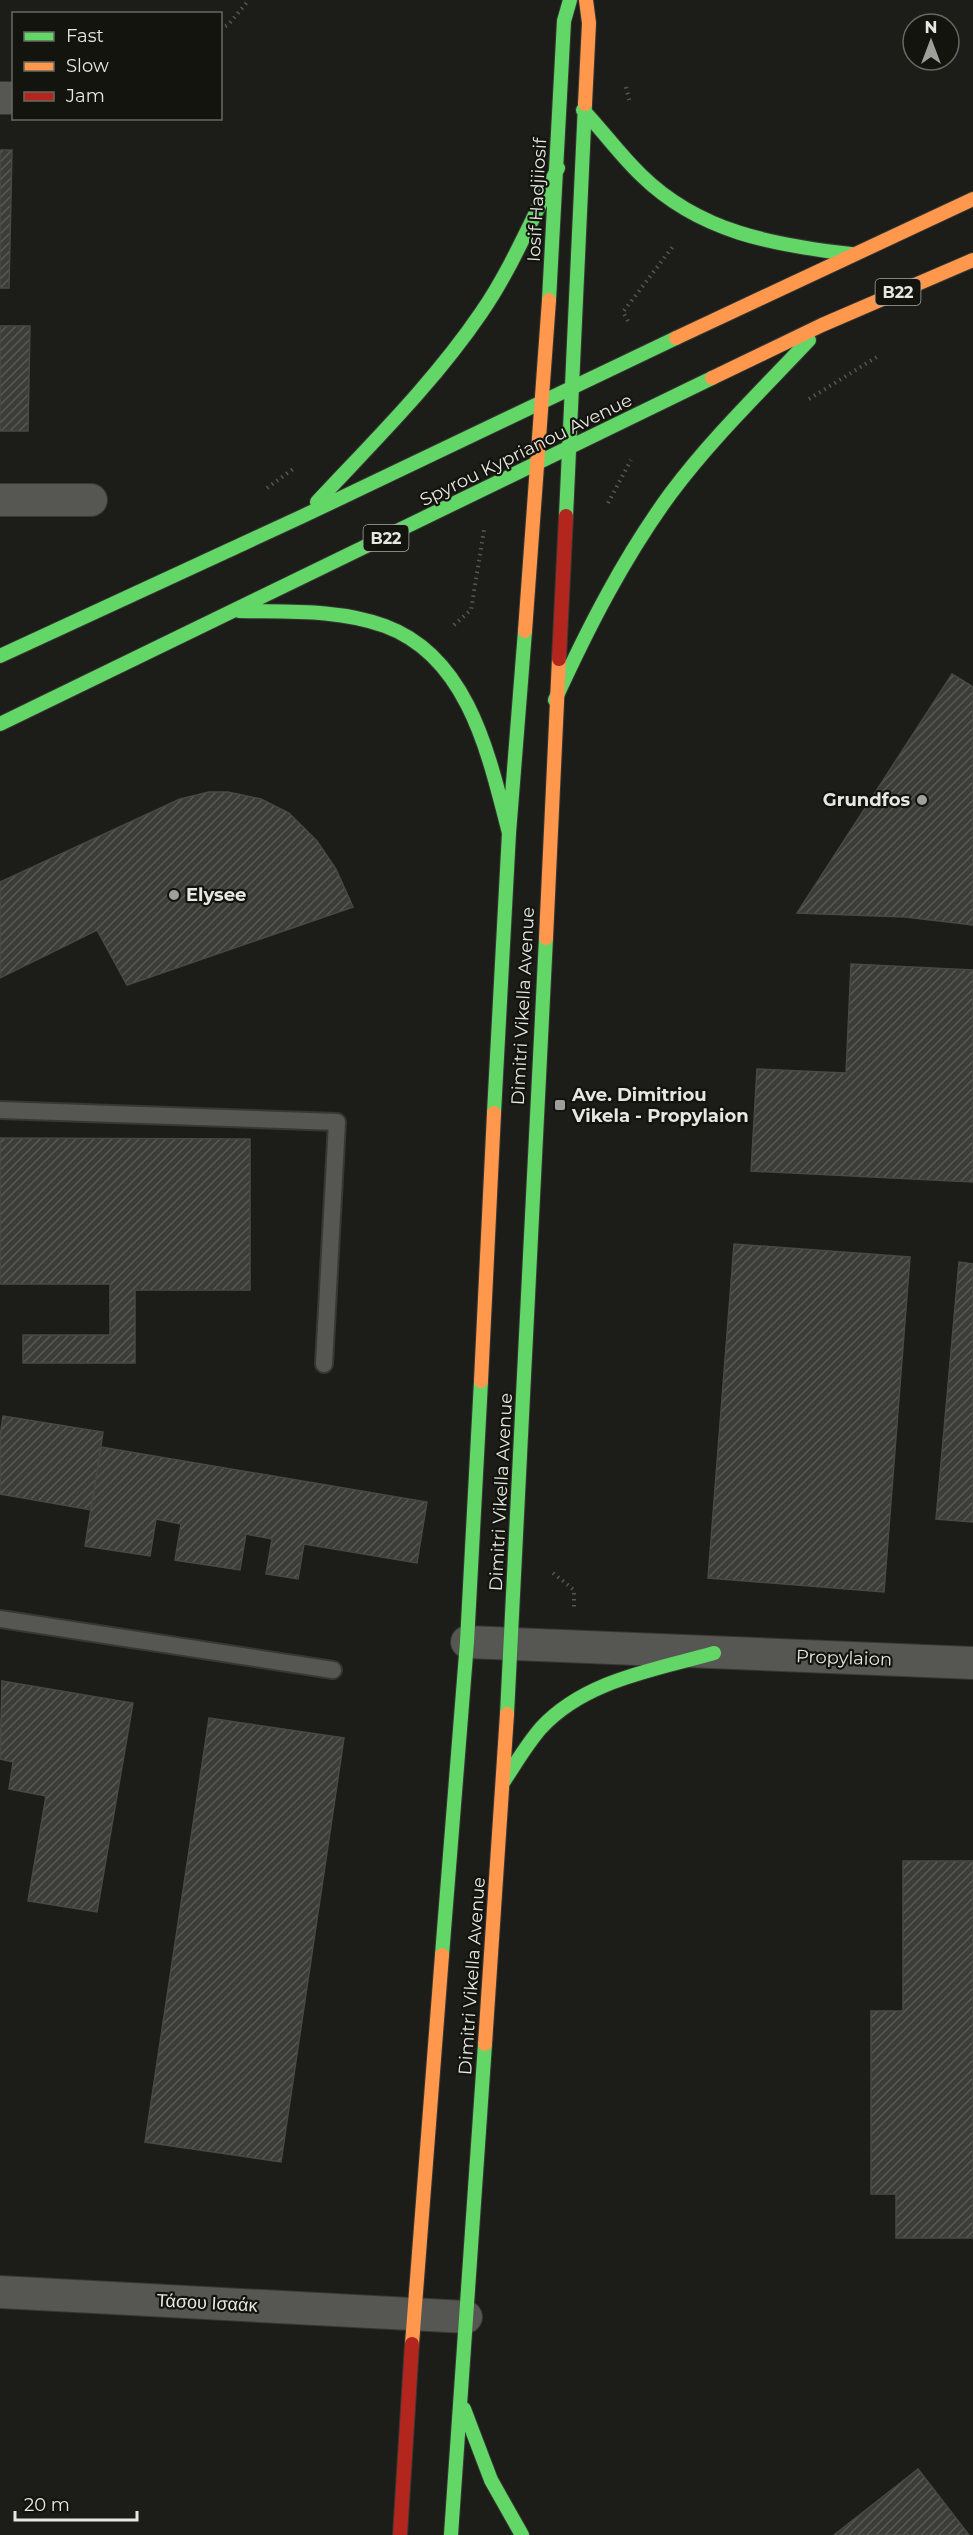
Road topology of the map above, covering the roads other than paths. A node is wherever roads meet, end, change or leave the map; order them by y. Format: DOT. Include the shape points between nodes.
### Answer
graph roads {
  1 [pos="570,0"];
  2 [pos="586,0"];
  3 [pos="583,110"];
  4 [pos="558,168"];
  5 [pos="973,199"];
  6 [pos="851,254"];
  7 [pos="973,260"];
  8 [pos="822,325"];
  9 [pos="573,388"];
  10 [pos="544,403"];
  11 [pos="570,449"];
  12 [pos="538,465"];
  13 [pos="0,500"];
  14 [pos="91,500"];
  15 [pos="303,516"];
  16 [pos="235,611"];
  17 [pos="0,656"];
  18 [pos="555,700"];
  19 [pos="0,724"];
  20 [pos="509,833"];
  21 [pos="0,1110"];
  22 [pos="324,1364"];
  23 [pos="0,1619"];
  24 [pos="467,1642"];
  25 [pos="512,1644"];
  26 [pos="714,1653"];
  27 [pos="973,1663"];
  28 [pos="333,1670"];
  29 [pos="504,1781"];
  30 [pos="0,2292"];
  31 [pos="414,2314"];
  32 [pos="466,2317"];
  33 [pos="461,2399"];
  34 [pos="400,2535"];
  35 [pos="451,2535"];
  36 [pos="522,2535"];
  1 -- 4 [label="main road, Iosif Hadjiiosif" via="564,21"];
  2 -- 3 [label="main road" via="589,23"];
  3 -- 6 [label="main road" via="641,175 710,224 771,244"];
  3 -- 9 [label="main road"];
  4 -- 10 [label="main road, Iosif Hadjiiosif"];
  4 -- 15 [label="main road" via="520,244 470,328 433,378"];
  5 -- 6 [label="main road, Spyrou Kyprianou Avenue"];
  6 -- 9 [label="main road, Spyrou Kyprianou Avenue"];
  7 -- 8 [label="main road, Spyrou Kyprianou Avenue / B22"];
  8 -- 11 [label="main road, Spyrou Kyprianou Avenue / B22"];
  8 -- 18 [label="main road" via="693,464 647,528 600,602"];
  9 -- 10 [label="main road, Spyrou Kyprianou Avenue"];
  9 -- 11 [label="main road, Dimitri Vikella Avenue"];
  10 -- 12 [label="main road, Iosif Hadjiiosif"];
  10 -- 15 [label="main road, Spyrou Kyprianou Avenue"];
  11 -- 12 [label="main road, Spyrou Kyprianou Avenue / B22"];
  11 -- 18 [label="main road, Dimitri Vikella Avenue"];
  12 -- 16 [label="main road, Spyrou Kyprianou Avenue / B22"];
  12 -- 20 [label="main road, Dimitri Vikella Avenue"];
  13 -- 14 [label="street"];
  15 -- 17 [label="main road, Spyrou Kyprianou Avenue"];
  16 -- 19 [label="main road, Spyrou Kyprianou Avenue / B22"];
  16 -- 20 [label="main road" via="346,616 405,635 427,650 468,700 485,740"];
  18 -- 25 [label="main road, Dimitri Vikella Avenue"];
  20 -- 24 [label="main road, Dimitri Vikella Avenue"];
  21 -- 22 [label="lane" via="337,1122"];
  23 -- 28 [label="lane"];
  24 -- 25 [label="street, Propylaion"];
  24 -- 31 [label="main road, Dimitri Vikella Avenue"];
  25 -- 26 [label="street, Propylaion"];
  25 -- 29 [label="main road, Dimitri Vikella Avenue"];
  26 -- 27 [label="street, Propylaion"];
  26 -- 29 [label="main road" via="597,1689 573,1702 546,1722"];
  29 -- 32 [label="main road, Dimitri Vikella Avenue"];
  30 -- 31 [label="street, Τάσου Ισαάκ"];
  31 -- 32 [label="street, Τάσου Ισαάκ"];
  31 -- 34 [label="main road, Dimitri Vikella Avenue"];
  32 -- 33 [label="main road, Dimitri Vikella Avenue"];
  33 -- 35 [label="main road, Dimitri Vikella Avenue"];
  33 -- 36 [label="main road" via="491,2480"];
}
